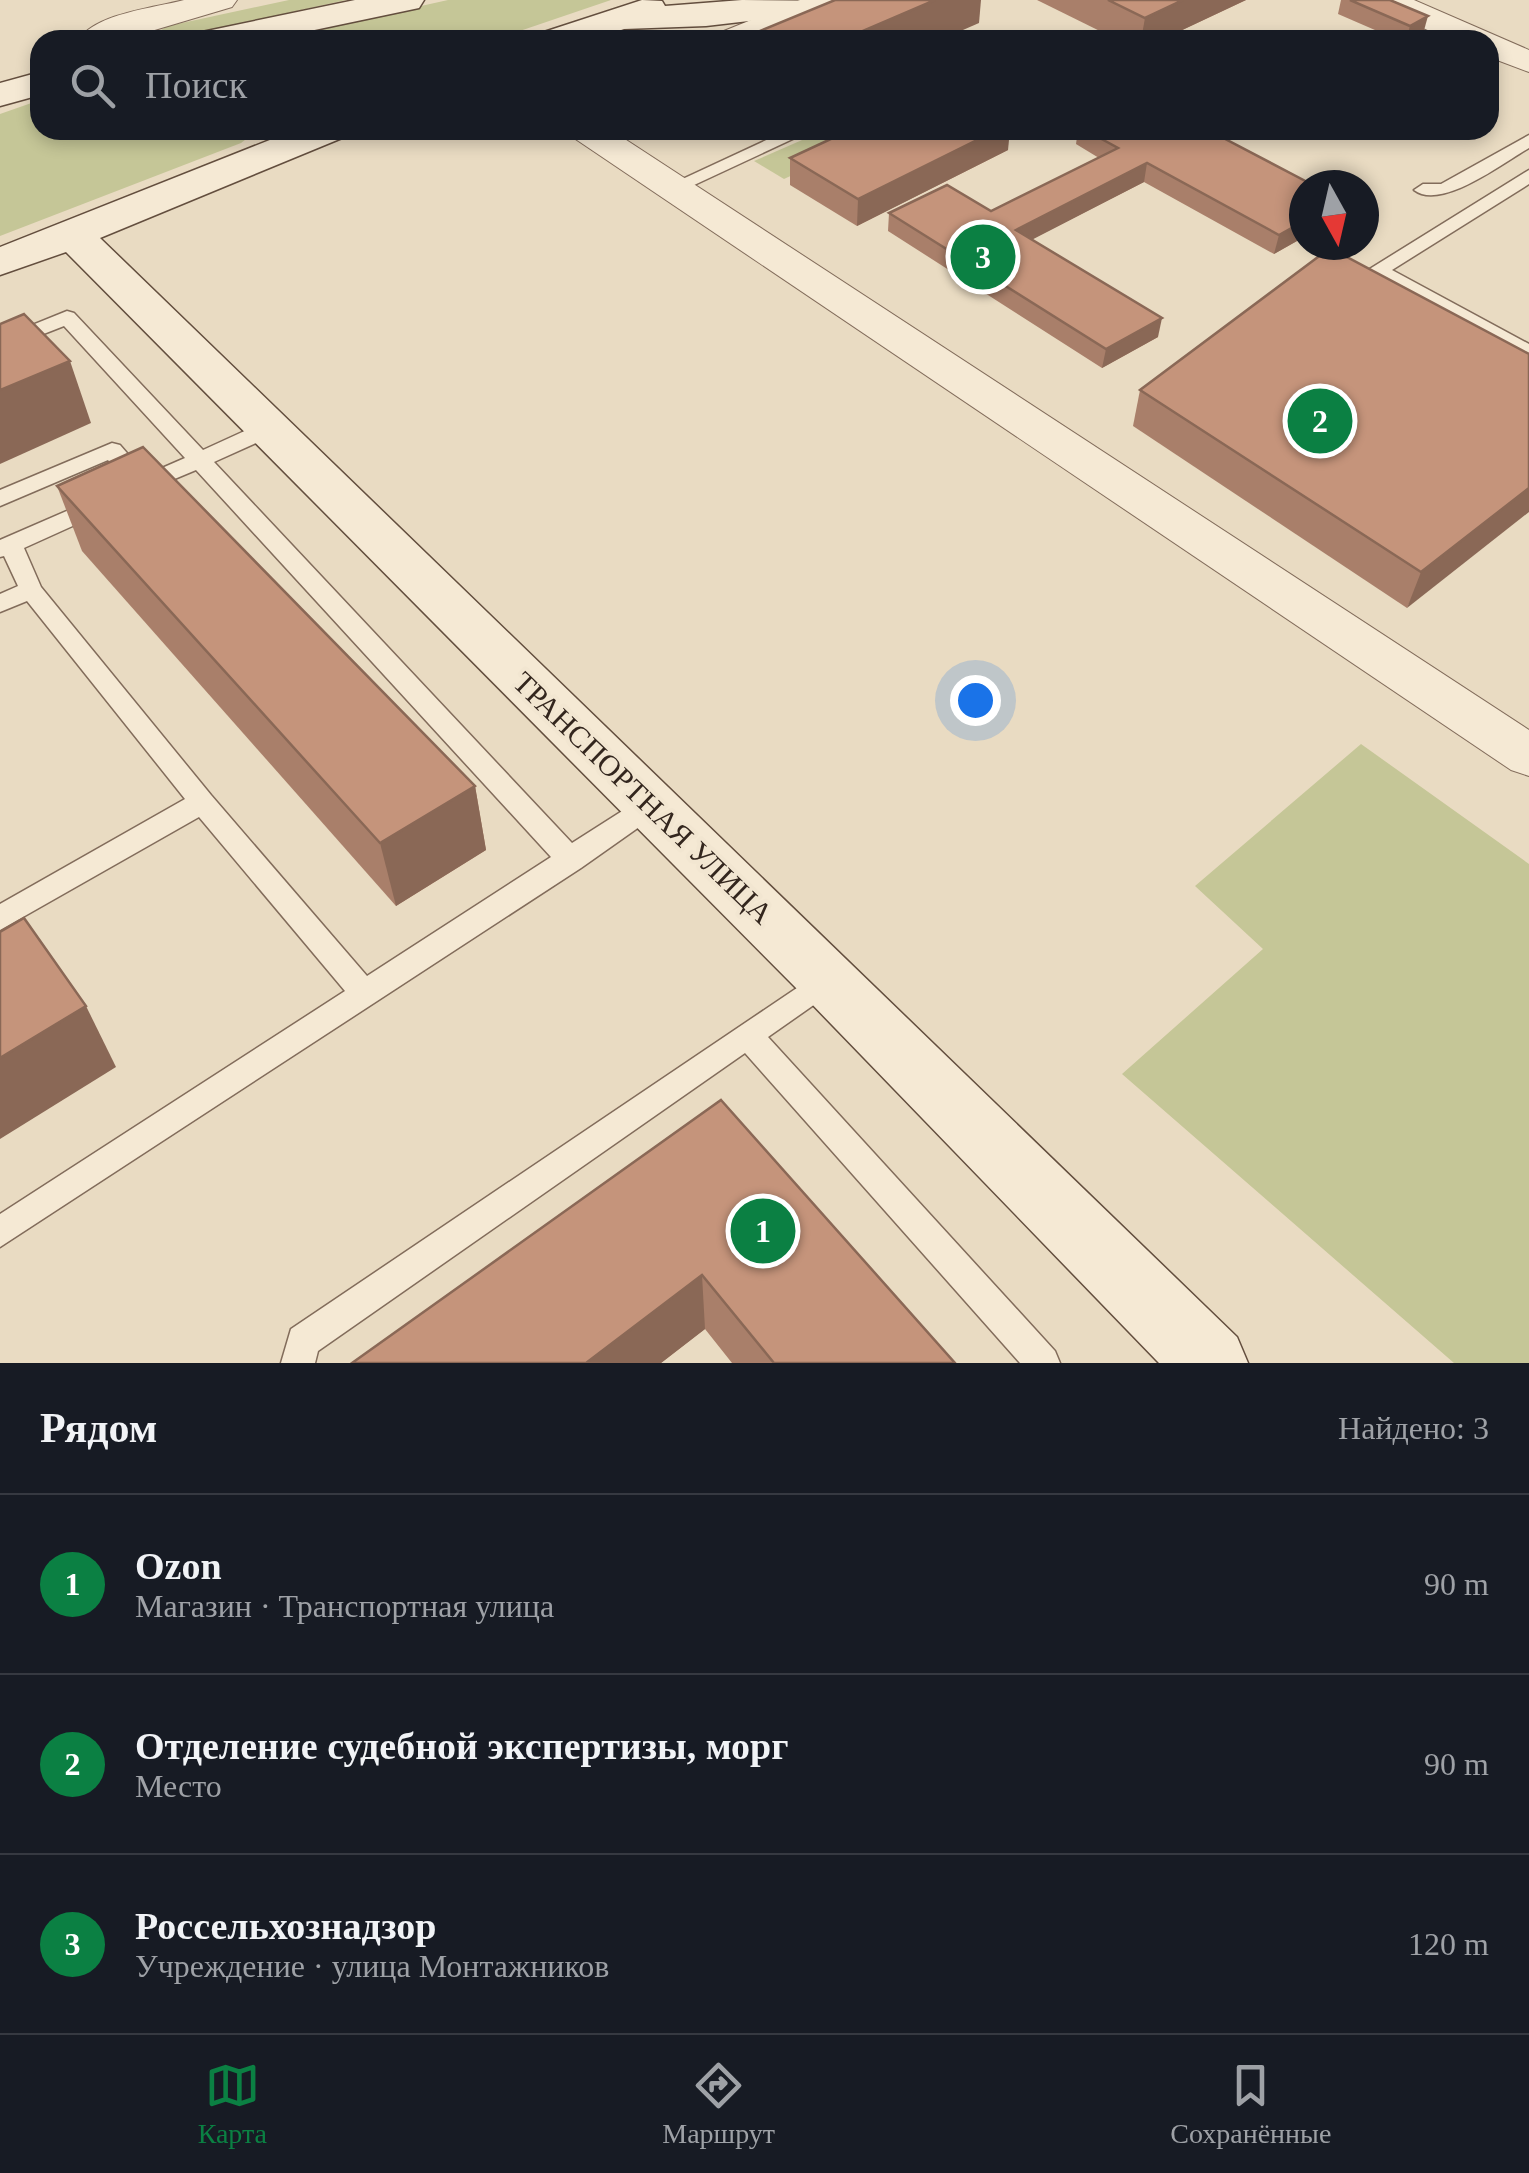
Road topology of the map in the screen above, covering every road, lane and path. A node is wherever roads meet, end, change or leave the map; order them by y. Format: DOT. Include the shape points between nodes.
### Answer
graph roads {
  1 [pos="222,0"];
  2 [pos="406,0"];
  3 [pos="677,0"];
  4 [pos="1387,0"];
  5 [pos="827,1"];
  6 [pos="616,19"];
  7 [pos="114,30"];
  8 [pos="263,30"];
  9 [pos="585,30"];
  10 [pos="756,30"];
  11 [pos="1455,30"];
  12 [pos="1499,49"];
  13 [pos="1529,62"];
  14 [pos="297,140"];
  15 [pos="601,140"];
  16 [pos="780,140"];
  17 [pos="1529,140"];
  18 [pos="1529,176"];
  19 [pos="670,189"];
  20 [pos="1422,190"];
  21 [pos="73,235"];
  22 [pos="0,262"];
  23 [pos="0,345"];
  24 [pos="1529,352"];
  25 [pos="268,429"];
  26 [pos="201,458"];
  27 [pos="142,486"];
  28 [pos="0,498"];
  29 [pos="5,547"];
  30 [pos="31,590"];
  31 [pos="0,604"];
  32 [pos="1529,756"];
  33 [pos="202,802"];
  34 [pos="650,806"];
  35 [pos="571,860"];
  36 [pos="0,918"];
  37 [pos="828,979"];
  38 [pos="365,994"];
  39 [pos="749,1037"];
  40 [pos="0,1232"];
  41 [pos="1202,1360"];
  42 [pos="298,1363"];
  43 [pos="1043,1363"];
  1 -- 7 [label="street"];
  2 -- 8 [label="street"];
  3 -- 6 [label="street"];
  4 -- 11 [label="street"];
  5 -- 6 [label="street"];
  5 -- 10 [label="street"];
  6 -- 9 [label="street"];
  12 -- 13 [label="street"];
  14 -- 21 [label="street"];
  15 -- 19 [label="street"];
  16 -- 19 [label="lane"];
  17 -- 20 [label="lane" via="1445,189"];
  18 -- 24 [label="lane" via="1378,270"];
  19 -- 32 [label="street"];
  21 -- 22 [label="street"];
  21 -- 25 [label="street, ТРАНСПОРТНАЯ УЛИЦА"];
  23 -- 26 [label="lane" via="67,317"];
  25 -- 26 [label="lane"];
  25 -- 34 [label="street, ТРАНСПОРТНАЯ УЛИЦА"];
  26 -- 27 [label="lane"];
  26 -- 35 [label="lane"];
  27 -- 28 [label="lane" via="112,450"];
  27 -- 29 [label="lane"];
  29 -- 30 [label="lane"];
  30 -- 31 [label="lane"];
  30 -- 33 [label="lane"];
  33 -- 36 [label="lane"];
  33 -- 38 [label="lane"];
  34 -- 35 [label="lane"];
  34 -- 37 [label="street, ТРАНСПОРТНАЯ УЛИЦА"];
  35 -- 38 [label="lane"];
  37 -- 39 [label="lane"];
  37 -- 41 [label="street, ТРАНСПОРТНАЯ УЛИЦА"];
  38 -- 40 [label="lane"];
  39 -- 42 [label="lane" via="303,1341"];
  39 -- 43 [label="lane"];
}
